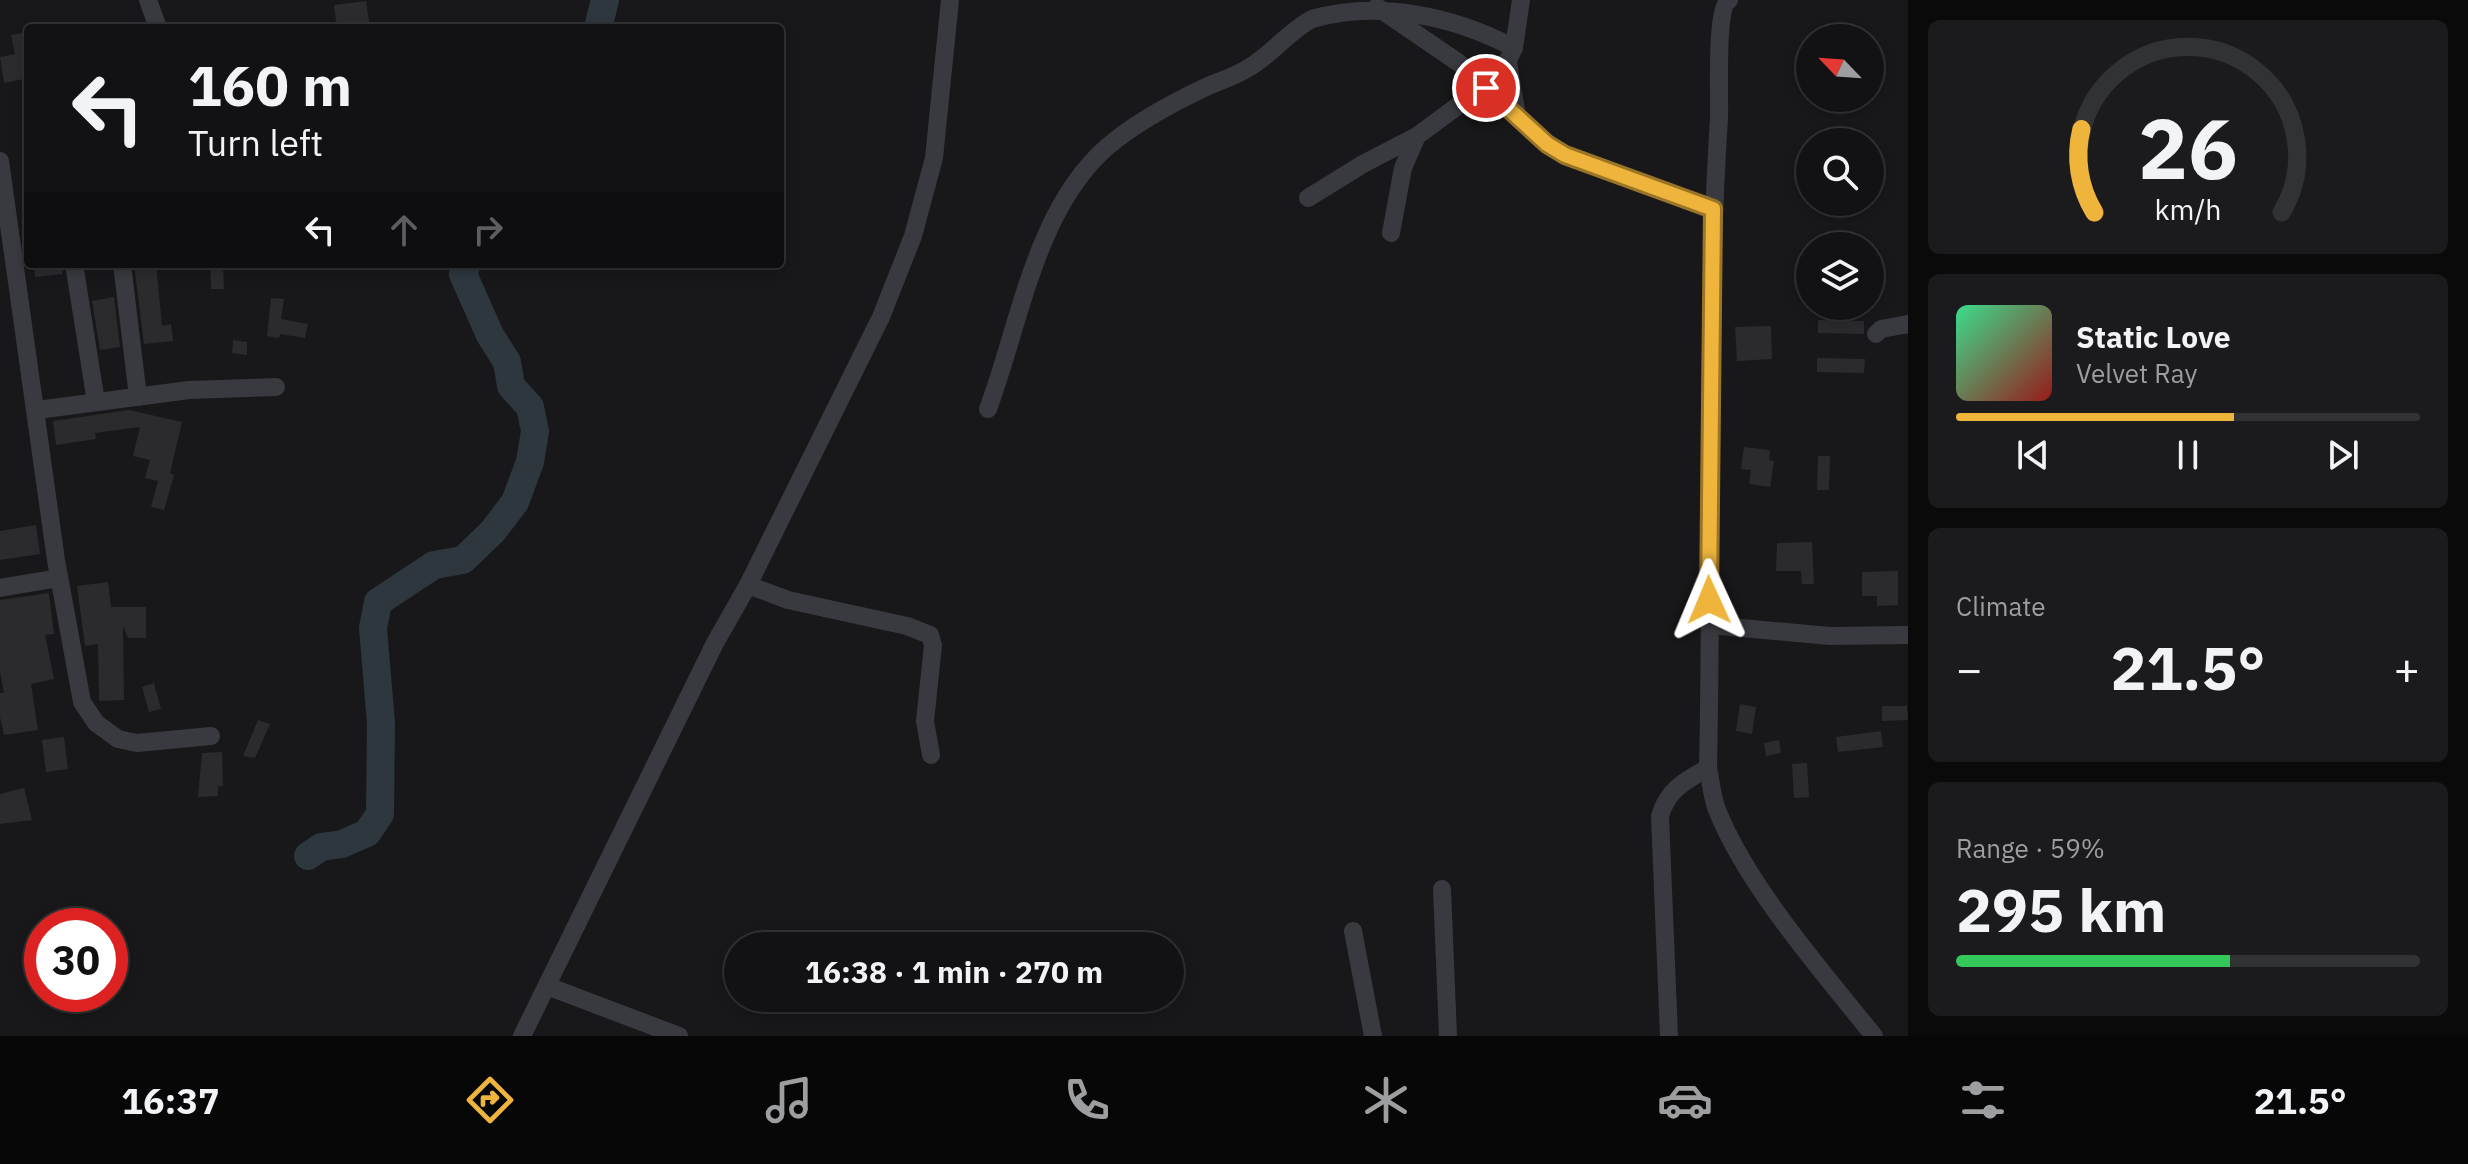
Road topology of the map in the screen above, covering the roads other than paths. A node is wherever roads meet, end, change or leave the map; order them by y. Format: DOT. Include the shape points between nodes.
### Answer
graph roads {
  1 [pos="148,0"];
  2 [pos="950,0"];
  3 [pos="1521,0"];
  4 [pos="1729,0"];
  5 [pos="1334,5"];
  6 [pos="1373,5"];
  7 [pos="157,24"];
  8 [pos="1511,55"];
  9 [pos="1486,88"];
  10 [pos="1517,117"];
  11 [pos="1417,136"];
  12 [pos="0,161"];
  13 [pos="1308,198"];
  14 [pos="1713,209"];
  15 [pos="1391,233"];
  16 [pos="19,246"];
  17 [pos="75,268"];
  18 [pos="122,268"];
  19 [pos="7,275"];
  20 [pos="1908,324"];
  21 [pos="1876,334"];
  22 [pos="276,387"];
  23 [pos="138,397"];
  24 [pos="96,402"];
  25 [pos="988,409"];
  26 [pos="37,410"];
  27 [pos="59,578"];
  28 [pos="748,585"];
  29 [pos="0,588"];
  30 [pos="1709,625"];
  31 [pos="1908,635"];
  32 [pos="211,736"];
  33 [pos="931,755"];
  34 [pos="1708,768"];
  35 [pos="1442,889"];
  36 [pos="1353,931"];
  37 [pos="547,986"];
  38 [pos="522,1036"];
  39 [pos="679,1036"];
  40 [pos="1373,1036"];
  41 [pos="1448,1036"];
  42 [pos="1669,1036"];
  43 [pos="1874,1036"];
  1 -- 7 [label="street"];
  2 -- 28 [label="street" via="934,158 913,236 881,317"];
  3 -- 8 [label="street"];
  4 -- 14 [label="street" via="1720,12"];
  5 -- 6 [label="street"];
  5 -- 25 [label="street" via="1246,70 1152,116 1093,161 1040,251"];
  6 -- 8 [label="street" via="1414,7 1474,27"];
  6 -- 9 [label="street" via="1435,45"];
  8 -- 9 [label="street"];
  8 -- 10 [label="street"];
  9 -- 10 [label="street"];
  9 -- 11 [label="street"];
  10 -- 14 [label="street" via="1565,155"];
  11 -- 13 [label="street"];
  11 -- 15 [label="street" via="1399,181"];
  12 -- 16 [label="street"];
  14 -- 30 [label="street"];
  16 -- 19 [label="street"];
  17 -- 24 [label="street"];
  18 -- 23 [label="street"];
  19 -- 26 [label="street"];
  20 -- 21 [label="street"];
  22 -- 23 [label="street"];
  23 -- 24 [label="street"];
  24 -- 26 [label="street"];
  26 -- 27 [label="street"];
  27 -- 29 [label="street"];
  27 -- 32 [label="street" via="75,678 96,723 118,739 137,743"];
  28 -- 33 [label="street" via="930,635 925,721"];
  28 -- 37 [label="street"];
  30 -- 31 [label="street" via="1830,636"];
  30 -- 34 [label="street"];
  34 -- 42 [label="street" via="1676,786 1660,816"];
  34 -- 43 [label="street" via="1716,807 1732,842"];
  35 -- 41 [label="street"];
  36 -- 40 [label="street"];
  37 -- 38 [label="street"];
  37 -- 39 [label="street"];
}
